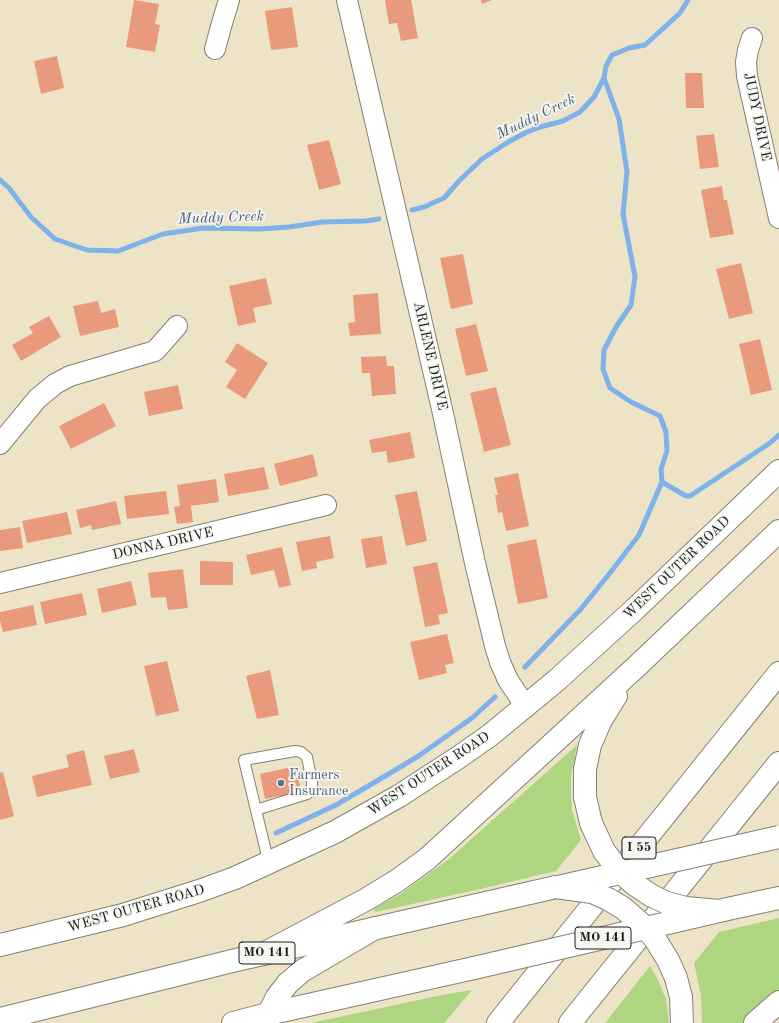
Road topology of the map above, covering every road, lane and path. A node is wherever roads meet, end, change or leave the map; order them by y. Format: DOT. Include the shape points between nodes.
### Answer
graph roads {
  1 [pos="229,0"];
  2 [pos="347,0"];
  3 [pos="752,38"];
  4 [pos="215,49"];
  5 [pos="779,218"];
  6 [pos="177,326"];
  7 [pos="0,444"];
  8 [pos="779,471"];
  9 [pos="326,506"];
  10 [pos="779,531"];
  11 [pos="0,583"];
  12 [pos="636,667"];
  13 [pos="779,674"];
  14 [pos="526,707"];
  15 [pos="779,763"];
  16 [pos="256,810"];
  17 [pos="779,836"];
  18 [pos="269,864"];
  19 [pos="620,872"];
  20 [pos="556,888"];
  21 [pos="779,898"];
  22 [pos="726,910"];
  23 [pos="375,928"];
  24 [pos="646,928"];
  25 [pos="0,945"];
  26 [pos="263,954"];
  27 [pos="779,1002"];
  28 [pos="266,1018"];
  29 [pos="0,1019"];
  30 [pos="233,1023"];
  31 [pos="498,1023"];
  32 [pos="570,1023"];
  33 [pos="682,1023"];
  34 [pos="755,1023"];
  1 -- 4 [label="street"];
  2 -- 14 [label="street, ARLENE DRIVE" via="495,646 508,680"];
  3 -- 5 [label="street, JUDY DRIVE" via="746,62 747,76"];
  6 -- 7 [label="street" via="155,351 70,376 55,384 37,399"];
  8 -- 14 [label="main road, WEST OUTER ROAD" via="597,644"];
  9 -- 11 [label="street, DONNA DRIVE"];
  10 -- 12 [label="main road"];
  12 -- 19 [label="main road, bridge" via="600,720 590,745 585,770 585,797 591,823 604,851"];
  12 -- 26 [label="main road" via="426,859 367,899"];
  13 -- 31 [label="main road, I 55"];
  14 -- 18 [label="main road, WEST OUTER ROAD" via="460,757 399,796 335,832"];
  15 -- 32 [label="main road"];
  16 -- 16 [label="lane" via="244,760 301,752 306,757 312,788 307,794"];
  16 -- 18 [label="lane"];
  17 -- 19 [label="main road, MO 141, bridge"];
  18 -- 25 [label="main road, WEST OUTER ROAD" via="138,911"];
  19 -- 20 [label="main road, MO 141, bridge"];
  19 -- 22 [label="main road, bridge" via="652,896 667,903 686,908"];
  20 -- 23 [label="main road, MO 141"];
  20 -- 24 [label="main road, bridge" via="592,892 608,899"];
  21 -- 22 [label="main road, MO 141"];
  22 -- 24 [label="main road, MO 141, bridge"];
  23 -- 26 [label="main road, MO 141"];
  23 -- 28 [label="main road" via="288,983"];
  24 -- 28 [label="main road, MO 141, bridge"];
  24 -- 33 [label="main road, bridge" via="661,946 676,978 681,997"];
  26 -- 29 [label="main road, MO 141"];
  27 -- 34 [label="main road"];
  28 -- 30 [label="main road, MO 141"];
}
